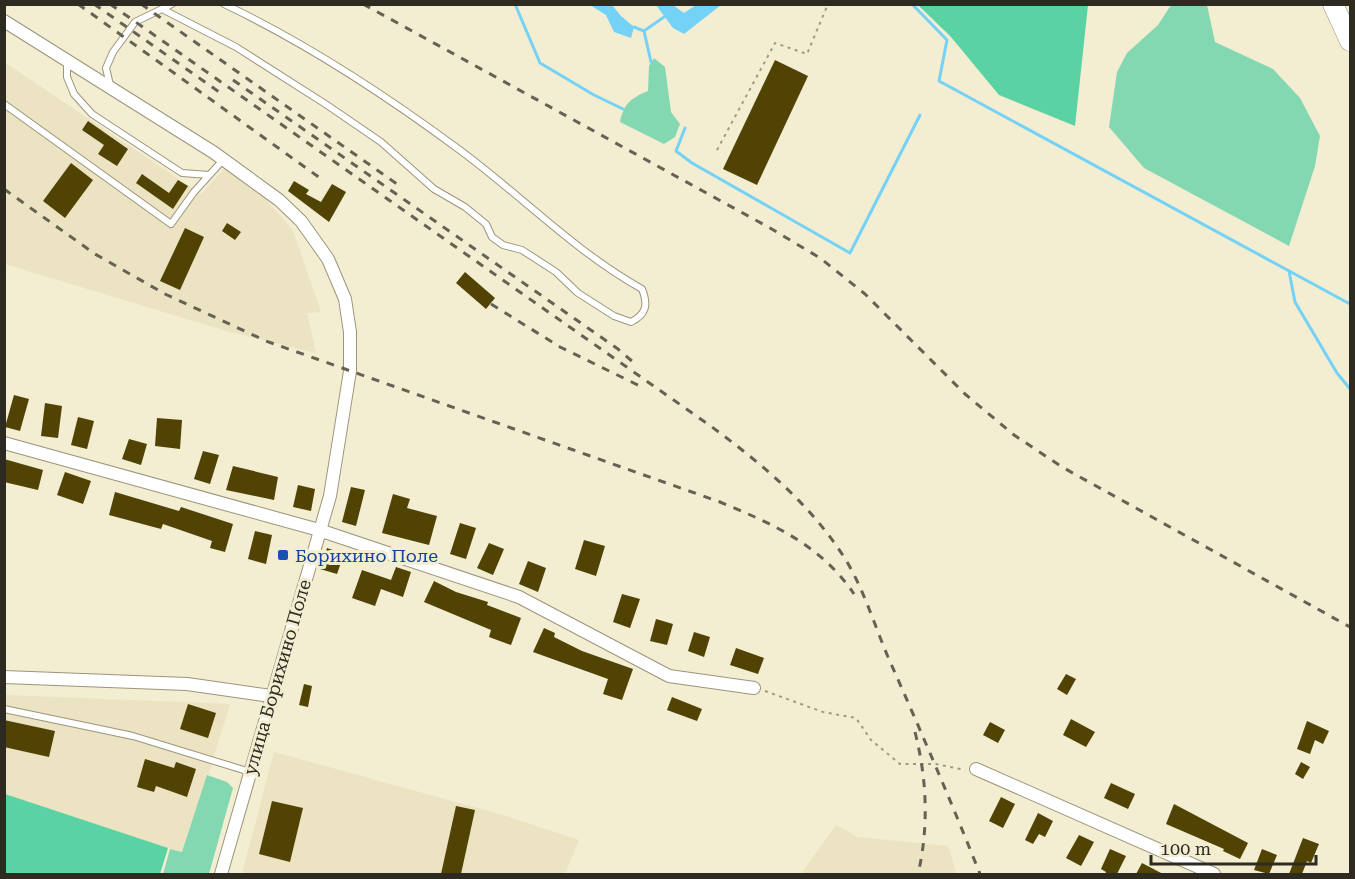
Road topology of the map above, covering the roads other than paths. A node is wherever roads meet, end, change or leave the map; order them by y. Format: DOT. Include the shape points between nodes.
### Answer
graph roads {
  1 [pos="172,4"];
  2 [pos="224,4"];
  3 [pos="1334,4"];
  4 [pos="164,10"];
  5 [pos="4,21"];
  6 [pos="1350,41"];
  7 [pos="68,61"];
  8 [pos="111,89"];
  9 [pos="4,104"];
  10 [pos="224,159"];
  11 [pos="209,175"];
  12 [pos="4,443"];
  13 [pos="320,530"];
  14 [pos="4,677"];
  15 [pos="754,688"];
  16 [pos="270,696"];
  17 [pos="4,709"];
  18 [pos="976,769"];
  19 [pos="250,772"];
  20 [pos="221,874"];
  21 [pos="1214,874"];
  1 -- 4 [label="lane"];
  2 -- 4 [label="lane" via="272,27 456,147 613,273 642,289 646,310 631,322 578,294 556,272 492,237 486,224 434,189 372,136 236,47"];
  3 -- 6 [label="highway"];
  4 -- 8 [label="lane" via="135,22 112,52 106,68"];
  5 -- 7 [label="street, улица Борихино Поле"];
  7 -- 8 [label="street, улица Борихино Поле"];
  7 -- 11 [label="lane" via="67,76 74,94 92,114 182,173"];
  8 -- 10 [label="street, улица Борихино Поле"];
  9 -- 11 [label="lane" via="171,224"];
  10 -- 11 [label="lane"];
  10 -- 13 [label="street, улица Борихино Поле" via="301,221 335,270 345,298 350,371 341,438"];
  12 -- 13 [label="street"];
  13 -- 15 [label="street" via="519,597 669,676"];
  13 -- 16 [label="street, улица Борихино Поле"];
  14 -- 16 [label="street" via="187,684"];
  16 -- 19 [label="street, улица Борихино Поле"];
  17 -- 19 [label="lane" via="133,736"];
  18 -- 21 [label="street"];
  19 -- 20 [label="street, улица Борихино Поле"];
}
